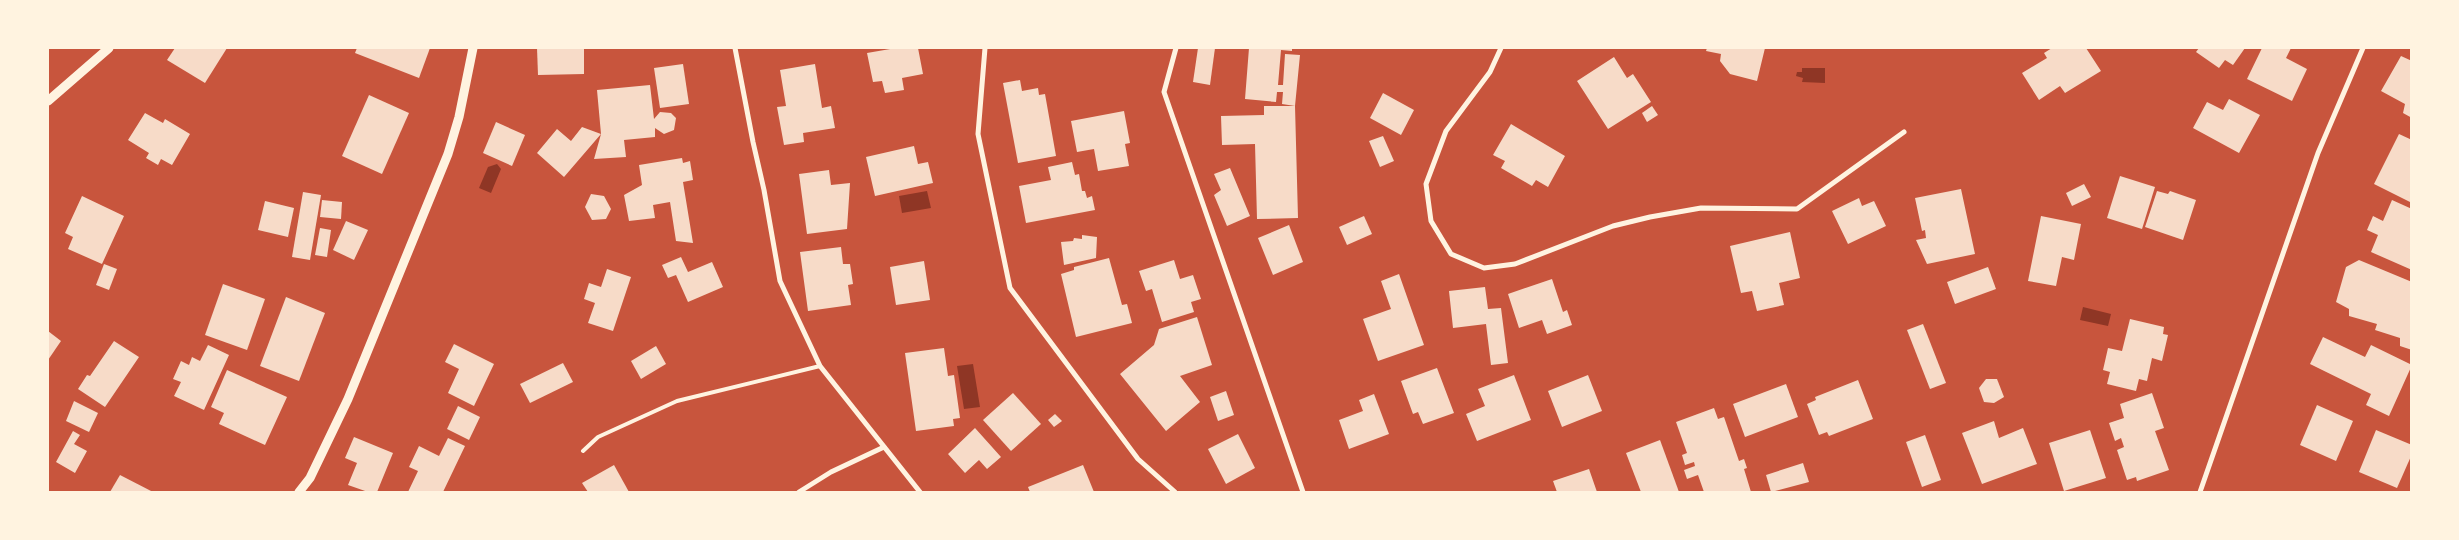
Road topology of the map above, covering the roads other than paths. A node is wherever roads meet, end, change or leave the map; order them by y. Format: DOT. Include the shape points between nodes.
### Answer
graph roads {
  1 [pos="110,48"];
  2 [pos="473,48"];
  3 [pos="735,48"];
  4 [pos="985,48"];
  5 [pos="1176,48"];
  6 [pos="1501,48"];
  7 [pos="2364,48"];
  8 [pos="48,102"];
  9 [pos="1904,132"];
  10 [pos="820,366"];
  11 [pos="884,447"];
  12 [pos="583,451"];
  13 [pos="299,492"];
  14 [pos="799,492"];
  15 [pos="920,492"];
  16 [pos="1175,492"];
  17 [pos="1303,492"];
  18 [pos="2200,492"];
  1 -- 8 [label="street"];
  2 -- 13 [label="street" via="448,154 348,399 310,478"];
  3 -- 10 [label="street" via="780,281"];
  4 -- 16 [label="street" via="978,134 1010,288 1138,459"];
  5 -- 17 [label="street" via="1164,92"];
  6 -- 9 [label="street" via="1490,72 1446,131 1426,184 1431,222 1450,254 1484,268 1515,264 1613,226 1650,217 1701,208 1797,209"];
  7 -- 18 [label="street" via="2318,153"];
  10 -- 11 [label="street"];
  10 -- 12 [label="lane" via="677,401 598,437"];
  11 -- 14 [label="street" via="831,472"];
  11 -- 15 [label="street"];
}
